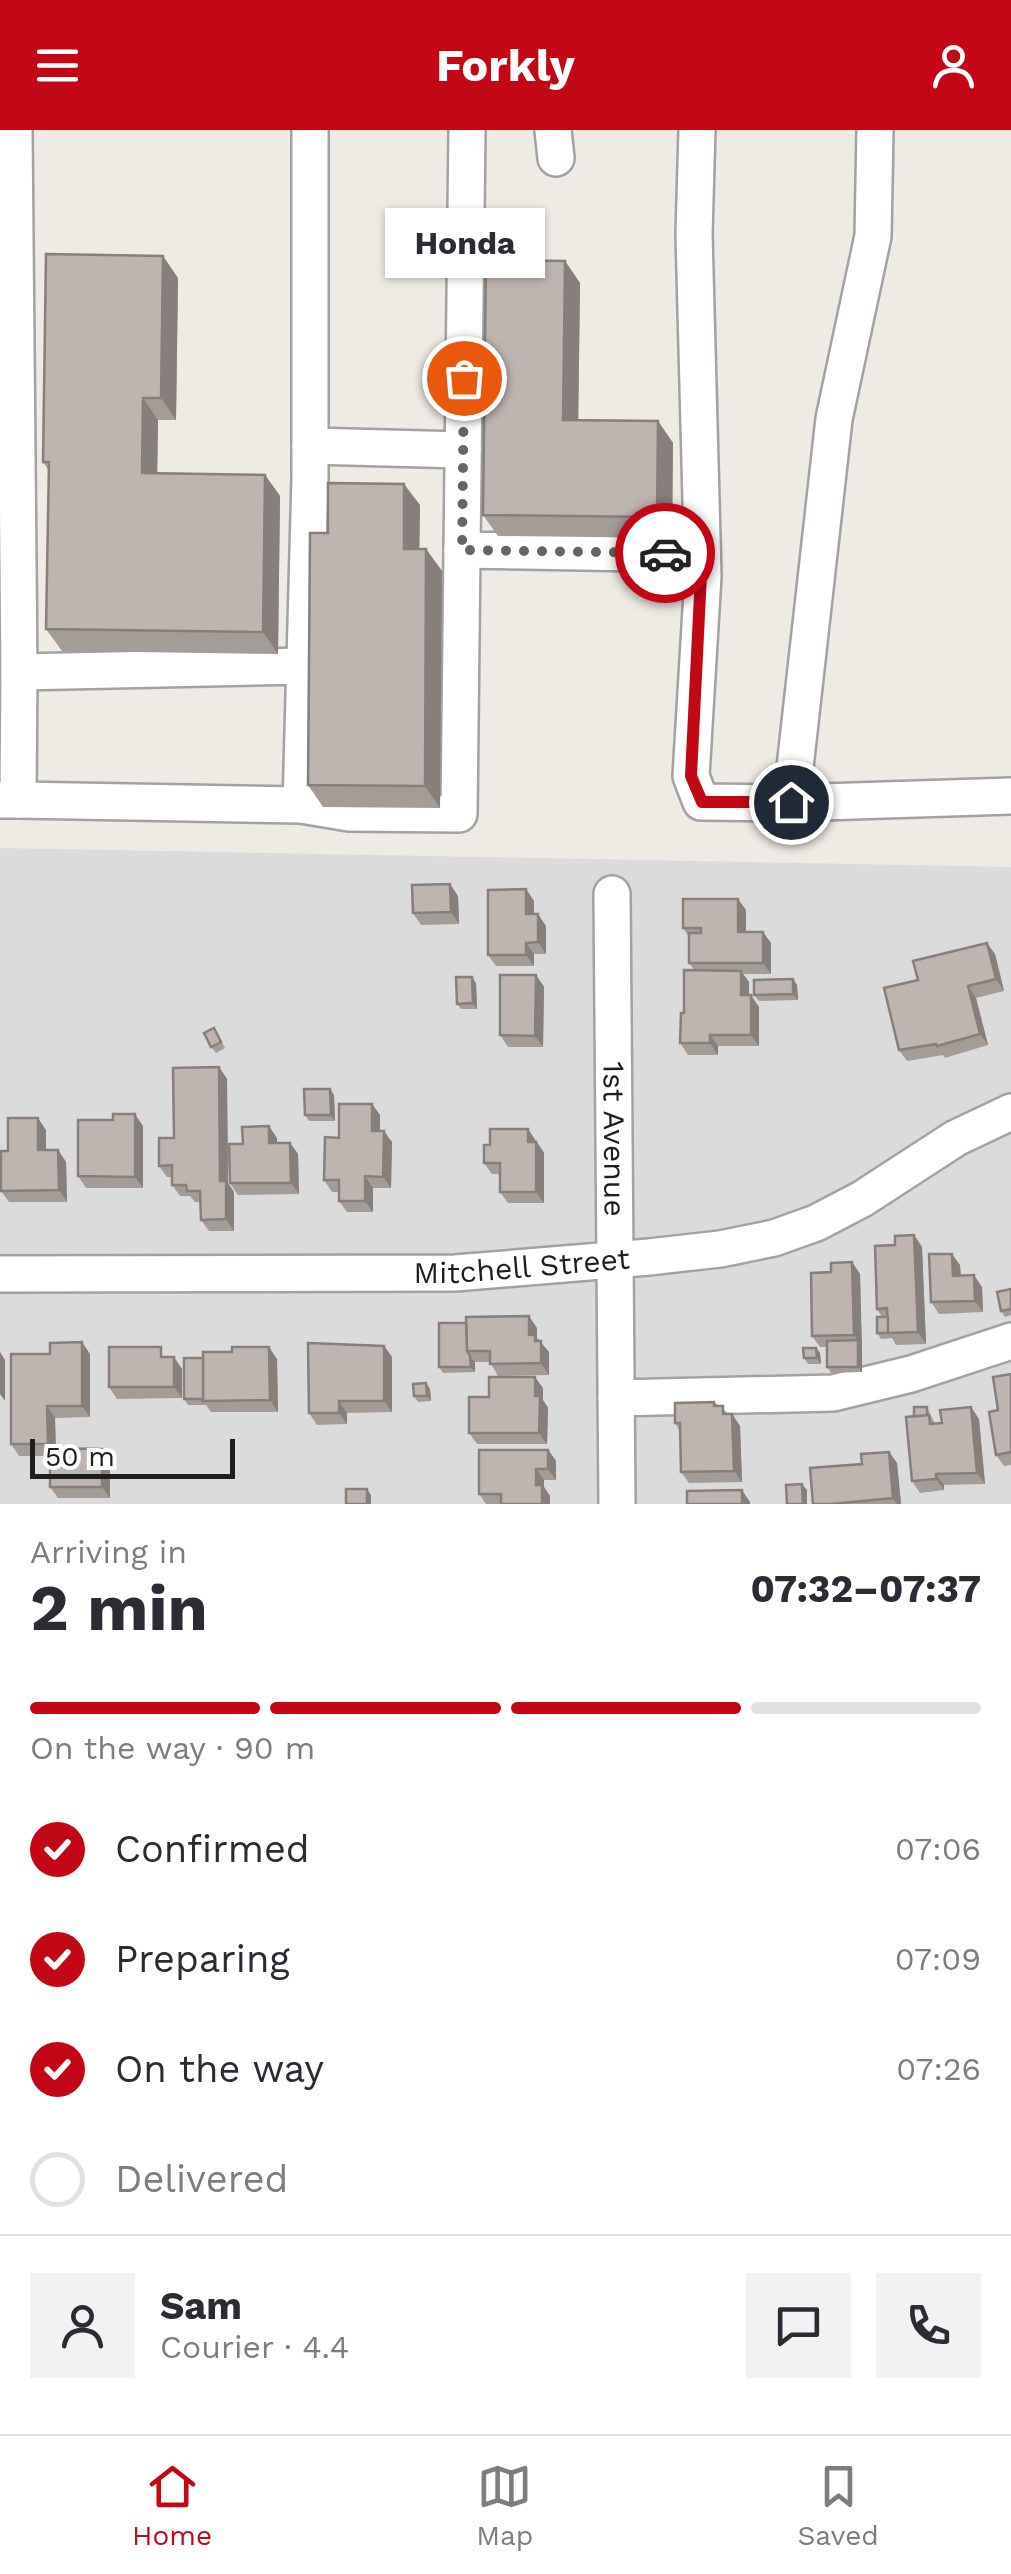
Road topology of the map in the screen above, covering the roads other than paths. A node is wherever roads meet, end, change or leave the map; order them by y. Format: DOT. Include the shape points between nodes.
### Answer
graph roads {
  1 [pos="14,130"];
  2 [pos="310,130"];
  3 [pos="467,130"];
  4 [pos="697,130"];
  5 [pos="875,130"];
  6 [pos="310,446"];
  7 [pos="8,450"];
  8 [pos="463,450"];
  9 [pos="9,514"];
  10 [pos="462,550"];
  11 [pos="702,554"];
  12 [pos="304,666"];
  13 [pos="20,672"];
  14 [pos="1011,796"];
  15 [pos="9,800"];
  16 [pos="791,802"];
  17 [pos="300,805"];
  18 [pos="612,894"];
  19 [pos="1011,1112"];
  20 [pos="615,1260"];
  21 [pos="0,1274"];
  22 [pos="1011,1341"];
  23 [pos="616,1398"];
  24 [pos="617,1504"];
  1 -- 7 [label="street"];
  2 -- 6 [label="street"];
  3 -- 8 [label="street"];
  4 -- 11 [label="street"];
  5 -- 16 [label="street" via="873,236 834,419"];
  6 -- 8 [label="street"];
  6 -- 12 [label="street"];
  7 -- 9 [label="street"];
  8 -- 10 [label="street"];
  9 -- 13 [label="street"];
  10 -- 11 [label="street"];
  10 -- 17 [label="street" via="459,814 350,813"];
  11 -- 16 [label="street" via="691,776 702,802"];
  12 -- 13 [label="street"];
  12 -- 17 [label="street"];
  13 -- 15 [label="street"];
  14 -- 16 [label="street"];
  15 -- 17 [label="street"];
  18 -- 20 [label="street, 1st Avenue"];
  19 -- 20 [label="street, Mitchell Street" via="792,1233"];
  20 -- 21 [label="street, Mitchell Street" via="413,1274"];
  20 -- 23 [label="street, 1st Avenue"];
  22 -- 23 [label="street" via="832,1393"];
  23 -- 24 [label="street, 1st Avenue"];
}
